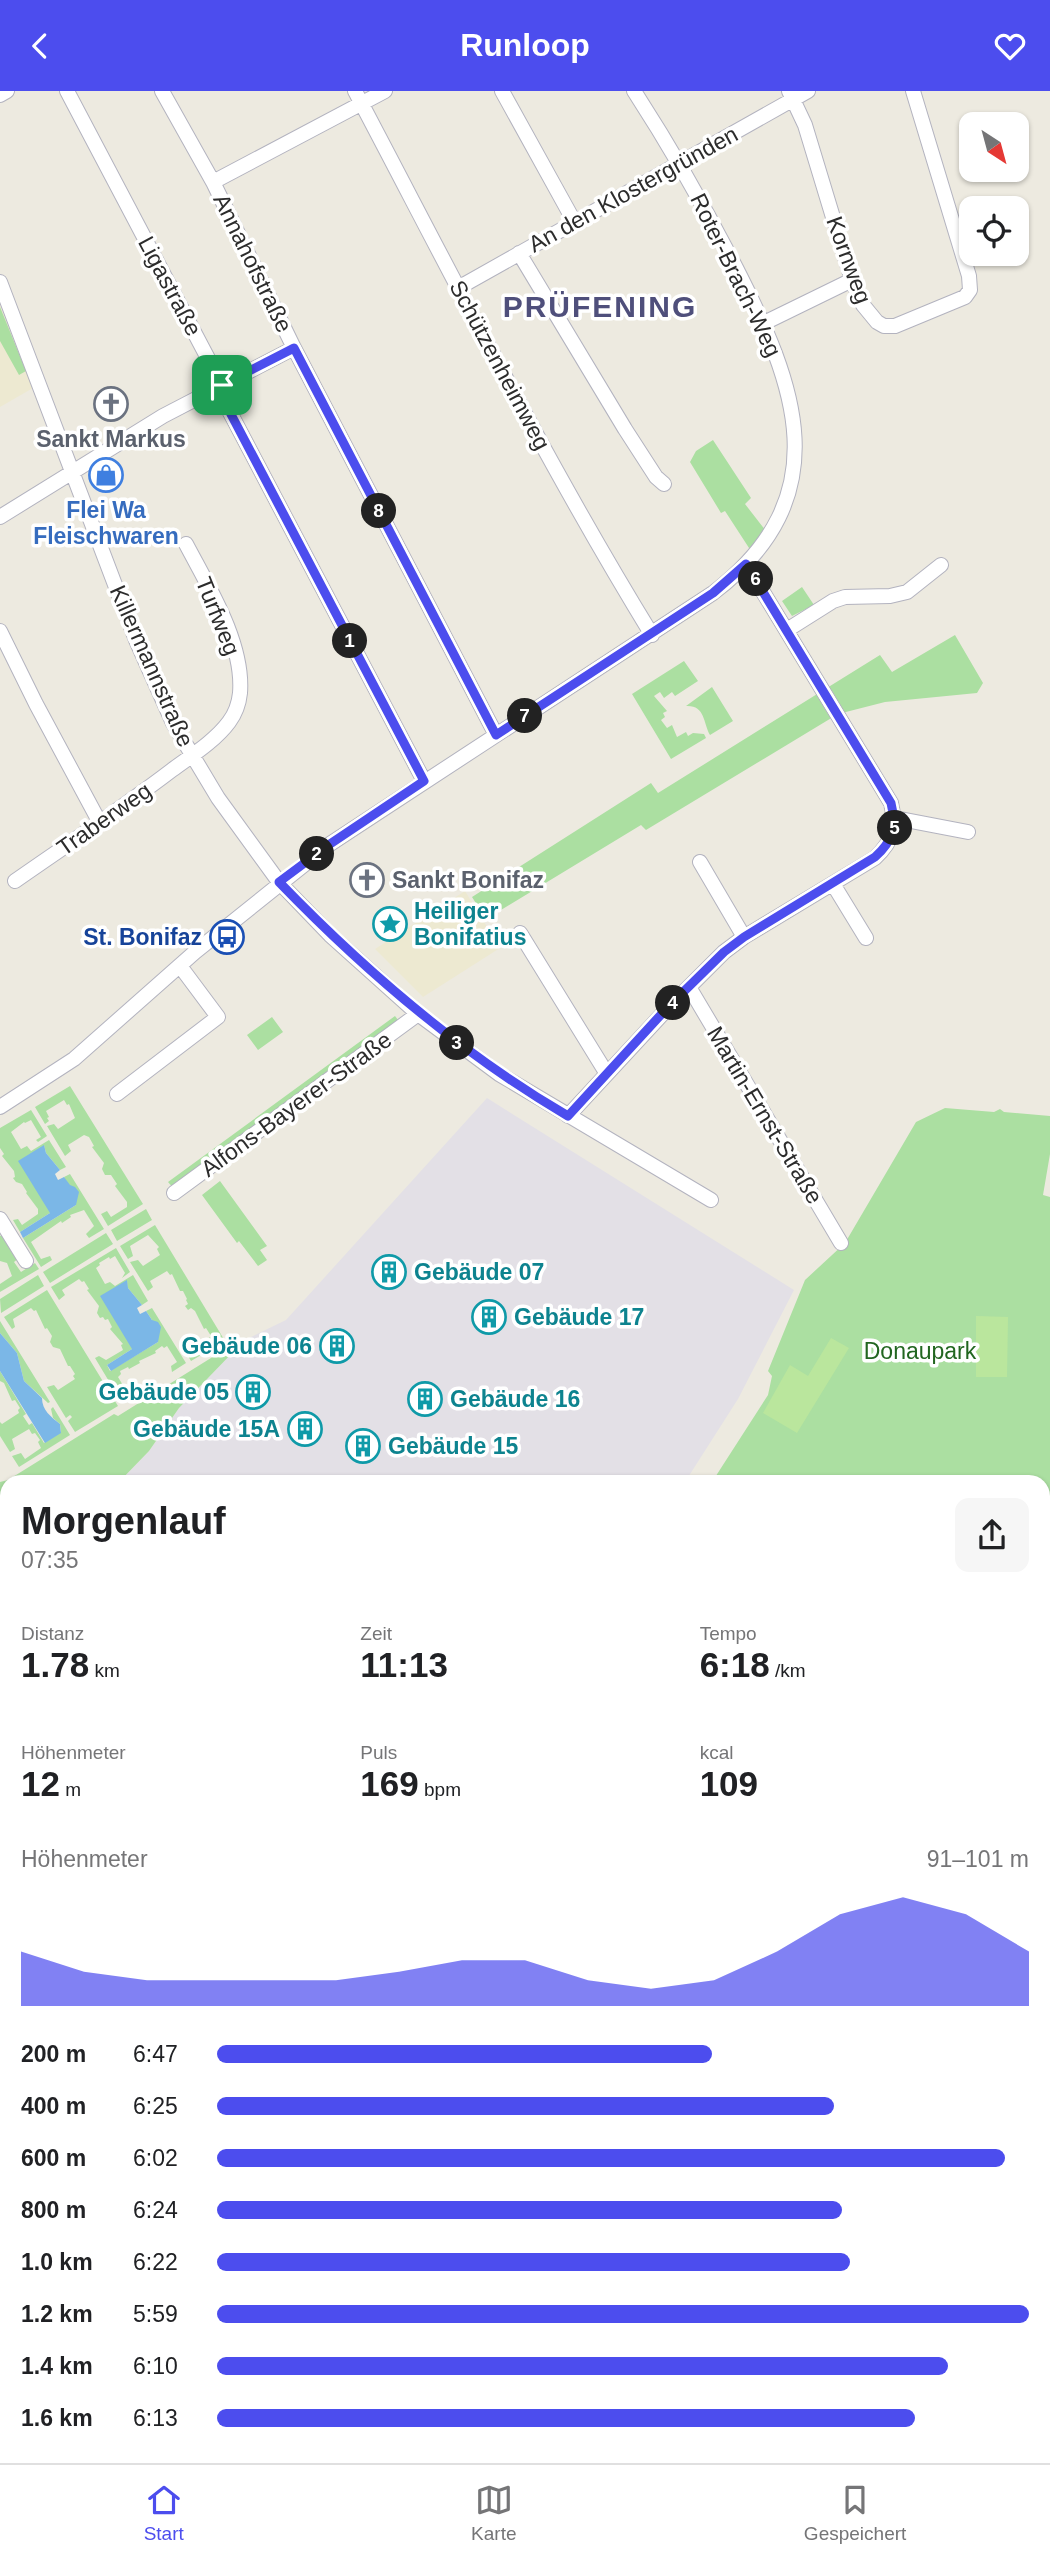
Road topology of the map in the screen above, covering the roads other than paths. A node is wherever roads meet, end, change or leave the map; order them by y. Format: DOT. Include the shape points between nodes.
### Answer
graph roads {
  1 [pos="7,91"];
  2 [pos="67,91"];
  3 [pos="162,91"];
  4 [pos="385,91"];
  5 [pos="502,91"];
  6 [pos="634,91"];
  7 [pos="808,91"];
  8 [pos="913,91"];
  9 [pos="0,95"];
  10 [pos="791,95"];
  11 [pos="358,98"];
  12 [pos="679,163"];
  13 [pos="213,181"];
  14 [pos="575,223"];
  15 [pos="519,253"];
  16 [pos="852,280"];
  17 [pos="0,282"];
  18 [pos="458,288"];
  19 [pos="764,323"];
  20 [pos="294,348"];
  21 [pos="222,385"];
  22 [pos="72,472"];
  23 [pos="664,485"];
  24 [pos="0,517"];
  25 [pos="186,544"];
  26 [pos="746,564"];
  27 [pos="942,565"];
  28 [pos="787,630"];
  29 [pos="0,631"];
  30 [pos="652,635"];
  31 [pos="496,735"];
  32 [pos="191,755"];
  33 [pos="424,781"];
  34 [pos="895,818"];
  35 [pos="100,823"];
  36 [pos="968,832"];
  37 [pos="700,862"];
  38 [pos="15,881"];
  39 [pos="279,882"];
  40 [pos="833,884"];
  41 [pos="520,933"];
  42 [pos="744,937"];
  43 [pos="866,938"];
  44 [pos="180,966"];
  45 [pos="689,987"];
  46 [pos="418,1014"];
  47 [pos="607,1074"];
  48 [pos="117,1094"];
  49 [pos="0,1107"];
  50 [pos="568,1116"];
  51 [pos="174,1193"];
  52 [pos="711,1200"];
  53 [pos="0,1219"];
  54 [pos="841,1243"];
  55 [pos="26,1261"];
  1 -- 9 [label="street"];
  2 -- 21 [label="street, Ligastraße"];
  3 -- 13 [label="street, Annahofstraße"];
  4 -- 11 [label="street"];
  5 -- 14 [label="street"];
  6 -- 12 [label="street, Roter-Brach-Weg"];
  7 -- 10 [label="street, An den Klostergründen"];
  8 -- 16 [label="street, Kornweg" via="970,290 965,297 895,326 884,326 863,305"];
  10 -- 12 [label="street, An den Klostergründen"];
  10 -- 16 [label="street, Kornweg"];
  11 -- 13 [label="street"];
  11 -- 18 [label="street, Schützenheimweg"];
  12 -- 14 [label="street, An den Klostergründen"];
  12 -- 19 [label="street, Roter-Brach-Weg"];
  13 -- 20 [label="street, Annahofstraße"];
  14 -- 15 [label="street, An den Klostergründen"];
  15 -- 18 [label="street, An den Klostergründen"];
  15 -- 23 [label="street"];
  16 -- 19 [label="street"];
  17 -- 22 [label="street, Killermannstraße"];
  18 -- 30 [label="street, Schützenheimweg"];
  19 -- 26 [label="street, Roter-Brach-Weg" via="792,404 794,451 785,501 762,546"];
  20 -- 21 [label="street"];
  20 -- 31 [label="street, Annahofstraße"];
  21 -- 22 [label="street"];
  21 -- 33 [label="street, Ligastraße" via="224,401"];
  22 -- 24 [label="street"];
  22 -- 32 [label="street, Killermannstraße" via="136,640"];
  25 -- 32 [label="street, Turfweg" via="231,638 240,676 240,694 229,723"];
  26 -- 28 [label="street"];
  26 -- 30 [label="street, Roter-Brach-Weg"];
  27 -- 28 [label="street" via="907,592 845,597"];
  28 -- 34 [label="street" via="891,803"];
  29 -- 35 [label="street"];
  30 -- 31 [label="street, Roter-Brach-Weg"];
  31 -- 33 [label="street, Roter-Brach-Weg"];
  32 -- 35 [label="street, Traberweg"];
  32 -- 39 [label="street, Killermannstraße"];
  33 -- 39 [label="street, Roter-Brach-Weg"];
  34 -- 36 [label="street"];
  34 -- 40 [label="street" via="895,829 884,849"];
  35 -- 38 [label="street, Traberweg"];
  37 -- 42 [label="street"];
  39 -- 44 [label="street, Roter-Brach-Weg"];
  39 -- 46 [label="street, Killermannstraße"];
  40 -- 42 [label="street"];
  40 -- 43 [label="street"];
  41 -- 47 [label="street"];
  42 -- 45 [label="street"];
  44 -- 48 [label="street" via="218,1017"];
  44 -- 49 [label="street, Roter-Brach-Weg" via="74,1059"];
  45 -- 47 [label="street"];
  45 -- 54 [label="street, Martin-Ernst-Straße"];
  46 -- 50 [label="street, Killermannstraße" via="499,1074"];
  46 -- 51 [label="street, Alfons-Bayerer-Straße"];
  47 -- 50 [label="street"];
  50 -- 52 [label="street, Killermannstraße"];
  53 -- 55 [label="street"];
}
